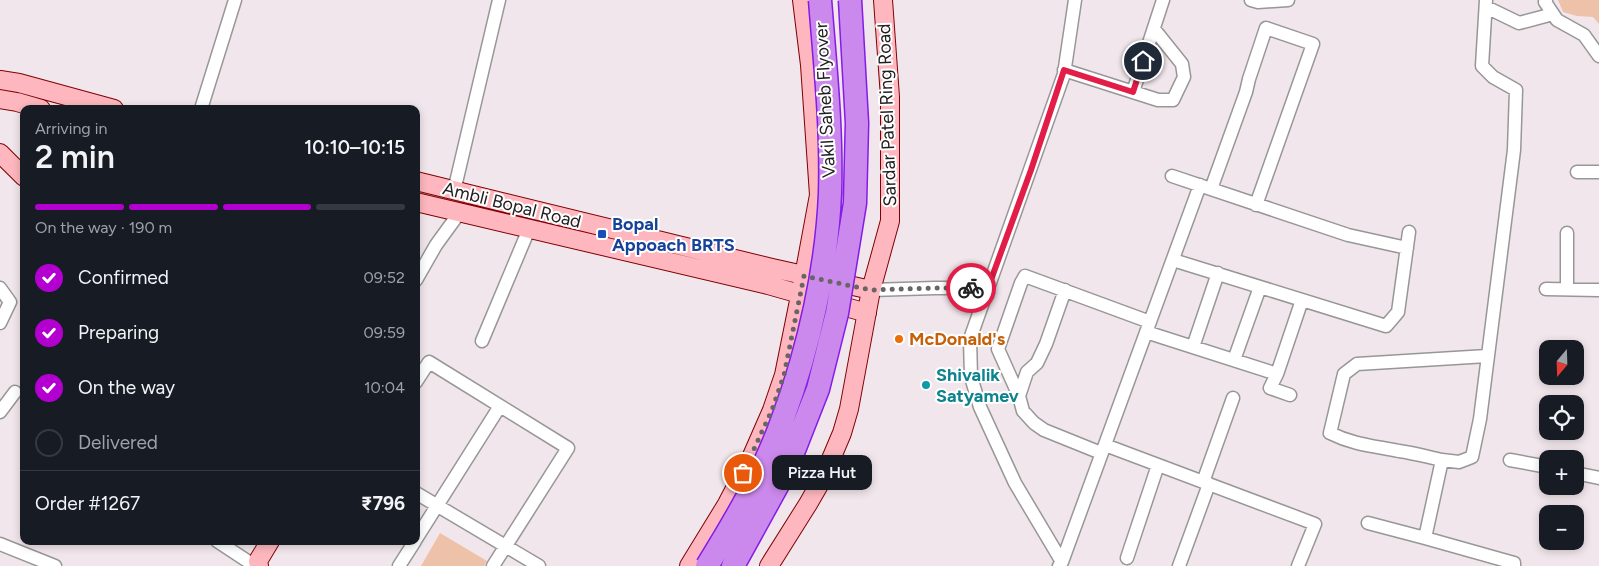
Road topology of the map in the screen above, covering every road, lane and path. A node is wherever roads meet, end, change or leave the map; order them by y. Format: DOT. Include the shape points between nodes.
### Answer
graph roads {
  1 [pos="235,0"];
  2 [pos="499,0"];
  3 [pos="802,0"];
  4 [pos="820,0"];
  5 [pos="850,0"];
  6 [pos="883,0"];
  7 [pos="1075,0"];
  8 [pos="1163,0"];
  9 [pos="1251,0"];
  10 [pos="1288,0"];
  11 [pos="1546,0"];
  12 [pos="1486,4"];
  13 [pos="1553,14"];
  14 [pos="1154,29"];
  15 [pos="1599,56"];
  16 [pos="1064,70"];
  17 [pos="0,80"];
  18 [pos="1133,92"];
  19 [pos="0,100"];
  20 [pos="27,105"];
  21 [pos="99,105"];
  22 [pos="202,105"];
  23 [pos="0,153"];
  24 [pos="1577,172"];
  25 [pos="1599,172"];
  26 [pos="20,173"];
  27 [pos="1172,176"];
  28 [pos="420,182"];
  29 [pos="1205,187"];
  30 [pos="454,190"];
  31 [pos="420,203"];
  32 [pos="1256,204"];
  33 [pos="460,212"];
  34 [pos="529,229"];
  35 [pos="1409,232"];
  36 [pos="1567,232"];
  37 [pos="1407,248"];
  38 [pos="1173,260"];
  39 [pos="420,273"];
  40 [pos="1218,274"];
  41 [pos="804,276"];
  42 [pos="1260,287"];
  43 [pos="0,288"];
  44 [pos="988,288"];
  45 [pos="1546,289"];
  46 [pos="871,290"];
  47 [pos="1065,290"];
  48 [pos="1567,290"];
  49 [pos="1599,290"];
  50 [pos="800,294"];
  51 [pos="1302,300"];
  52 [pos="867,313"];
  53 [pos="0,323"];
  54 [pos="1148,327"];
  55 [pos="482,341"];
  56 [pos="1193,347"];
  57 [pos="1487,356"];
  58 [pos="1234,360"];
  59 [pos="1277,374"];
  60 [pos="420,376"];
  61 [pos="15,392"];
  62 [pos="1290,395"];
  63 [pos="1019,396"];
  64 [pos="1233,398"];
  65 [pos="500,406"];
  66 [pos="0,412"];
  67 [pos="1103,449"];
  68 [pos="1442,460"];
  69 [pos="1510,460"];
  70 [pos="1158,465"];
  71 [pos="1539,465"];
  72 [pos="1584,475"];
  73 [pos="1599,478"];
  74 [pos="1206,483"];
  75 [pos="420,495"];
  76 [pos="437,506"];
  77 [pos="1368,523"];
  78 [pos="420,534"];
  79 [pos="1425,538"];
  80 [pos="0,544"];
  81 [pos="223,545"];
  82 [pos="268,545"];
  83 [pos="413,545"];
  84 [pos="504,546"];
  85 [pos="1127,558"];
  86 [pos="1060,564"];
  87 [pos="55,566"];
  88 [pos="255,566"];
  89 [pos="259,566"];
  90 [pos="400,566"];
  91 [pos="493,566"];
  92 [pos="539,566"];
  93 [pos="689,566"];
  94 [pos="707,566"];
  95 [pos="733,566"];
  96 [pos="769,566"];
  97 [pos="1179,566"];
  98 [pos="1298,566"];
  99 [pos="1514,566"];
  1 -- 22 [label="street"];
  2 -- 30 [label="street"];
  3 -- 41 [label="street" via="810,65 818,195"];
  4 -- 94 [label="highway, Vakil Saheb Flyover, bridge" via="830,126 830,193 826,245 816,300 802,360 783,419 755,483"];
  5 -- 95 [label="highway, Vakil Saheb Flyover, bridge" via="857,123 855,202 837,313 818,389 787,468"];
  6 -- 46 [label="street, Sardar Patel Ring Road" via="890,98 890,221"];
  7 -- 16 [label="street"];
  8 -- 14 [label="street"];
  9 -- 10 [label="street"];
  11 -- 13 [label="street"];
  12 -- 13 [label="street" via="1519,23"];
  12 -- 57 [label="street" via="1482,66 1493,77 1516,90 1514,150"];
  13 -- 15 [label="street" via="1557,20 1584,35"];
  14 -- 18 [label="street"];
  14 -- 18 [label="street" via="1182,64 1184,77 1173,100 1158,100"];
  16 -- 18 [label="street"];
  16 -- 44 [label="street"];
  17 -- 21 [label="street"];
  19 -- 20 [label="street"];
  23 -- 26 [label="street"];
  24 -- 25 [label="street"];
  27 -- 29 [label="street"];
  28 -- 30 [label="street, Ambli Bopal Road"];
  29 -- 32 [label="street"];
  29 -- 32 [label="street" via="1246,92 1266,28 1313,44"];
  29 -- 38 [label="street"];
  30 -- 41 [label="street, Ambli Bopal Road"];
  31 -- 33 [label="street, Ambli Bopal Road"];
  32 -- 37 [label="street" via="1348,235"];
  33 -- 34 [label="street, Ambli Bopal Road"];
  33 -- 39 [label="street"];
  34 -- 50 [label="street, Ambli Bopal Road"];
  34 -- 55 [label="street"];
  35 -- 37 [label="street"];
  36 -- 48 [label="street"];
  37 -- 51 [label="street" via="1398,312 1386,326"];
  38 -- 40 [label="street"];
  38 -- 54 [label="street"];
  40 -- 42 [label="street"];
  40 -- 56 [label="street"];
  41 -- 46 [label="street, Ambli Bopal Road"];
  41 -- 50 [label="street"];
  42 -- 51 [label="street"];
  42 -- 58 [label="street"];
  43 -- 53 [label="street" via="10,302"];
  44 -- 46 [label="street"];
  44 -- 86 [label="street" via="970,339 971,377 980,406 1015,483"];
  45 -- 48 [label="street"];
  46 -- 52 [label="street, Sardar Patel Ring Road"];
  47 -- 54 [label="street"];
  47 -- 63 [label="street" via="1046,344 1037,363 1027,372"];
  47 -- 63 [label="street" via="1025,276 1021,283 998,349"];
  48 -- 49 [label="street"];
  50 -- 52 [label="street, Ambli Bopal Road"];
  50 -- 93 [label="street" via="784,375 772,410 727,504"];
  51 -- 59 [label="street"];
  52 -- 96 [label="street, Sardar Patel Ring Road" via="842,433 808,504"];
  54 -- 56 [label="street"];
  54 -- 67 [label="street"];
  56 -- 58 [label="street"];
  57 -- 68 [label="street" via="1472,457 1459,462"];
  57 -- 68 [label="street" via="1357,364 1344,374 1330,433 1360,445"];
  58 -- 59 [label="street"];
  59 -- 62 [label="street" via="1270,388"];
  60 -- 65 [label="street" via="429,362"];
  61 -- 66 [label="street"];
  63 -- 67 [label="street" via="1023,411 1044,430"];
  64 -- 74 [label="street"];
  65 -- 76 [label="street"];
  65 -- 84 [label="street" via="568,448"];
  67 -- 70 [label="street"];
  67 -- 86 [label="street"];
  68 -- 79 [label="street"];
  69 -- 71 [label="street"];
  70 -- 74 [label="street"];
  70 -- 85 [label="street"];
  72 -- 73 [label="street"];
  74 -- 97 [label="street"];
  74 -- 98 [label="street" via="1315,524"];
  75 -- 76 [label="street"];
  76 -- 78 [label="street"];
  76 -- 84 [label="street"];
  77 -- 79 [label="street"];
  79 -- 99 [label="street" via="1514,563"];
  80 -- 87 [label="street"];
  81 -- 88 [label="street"];
  82 -- 89 [label="street" via="258,561"];
  83 -- 90 [label="street"];
  84 -- 91 [label="street"];
  84 -- 92 [label="street"];
}
